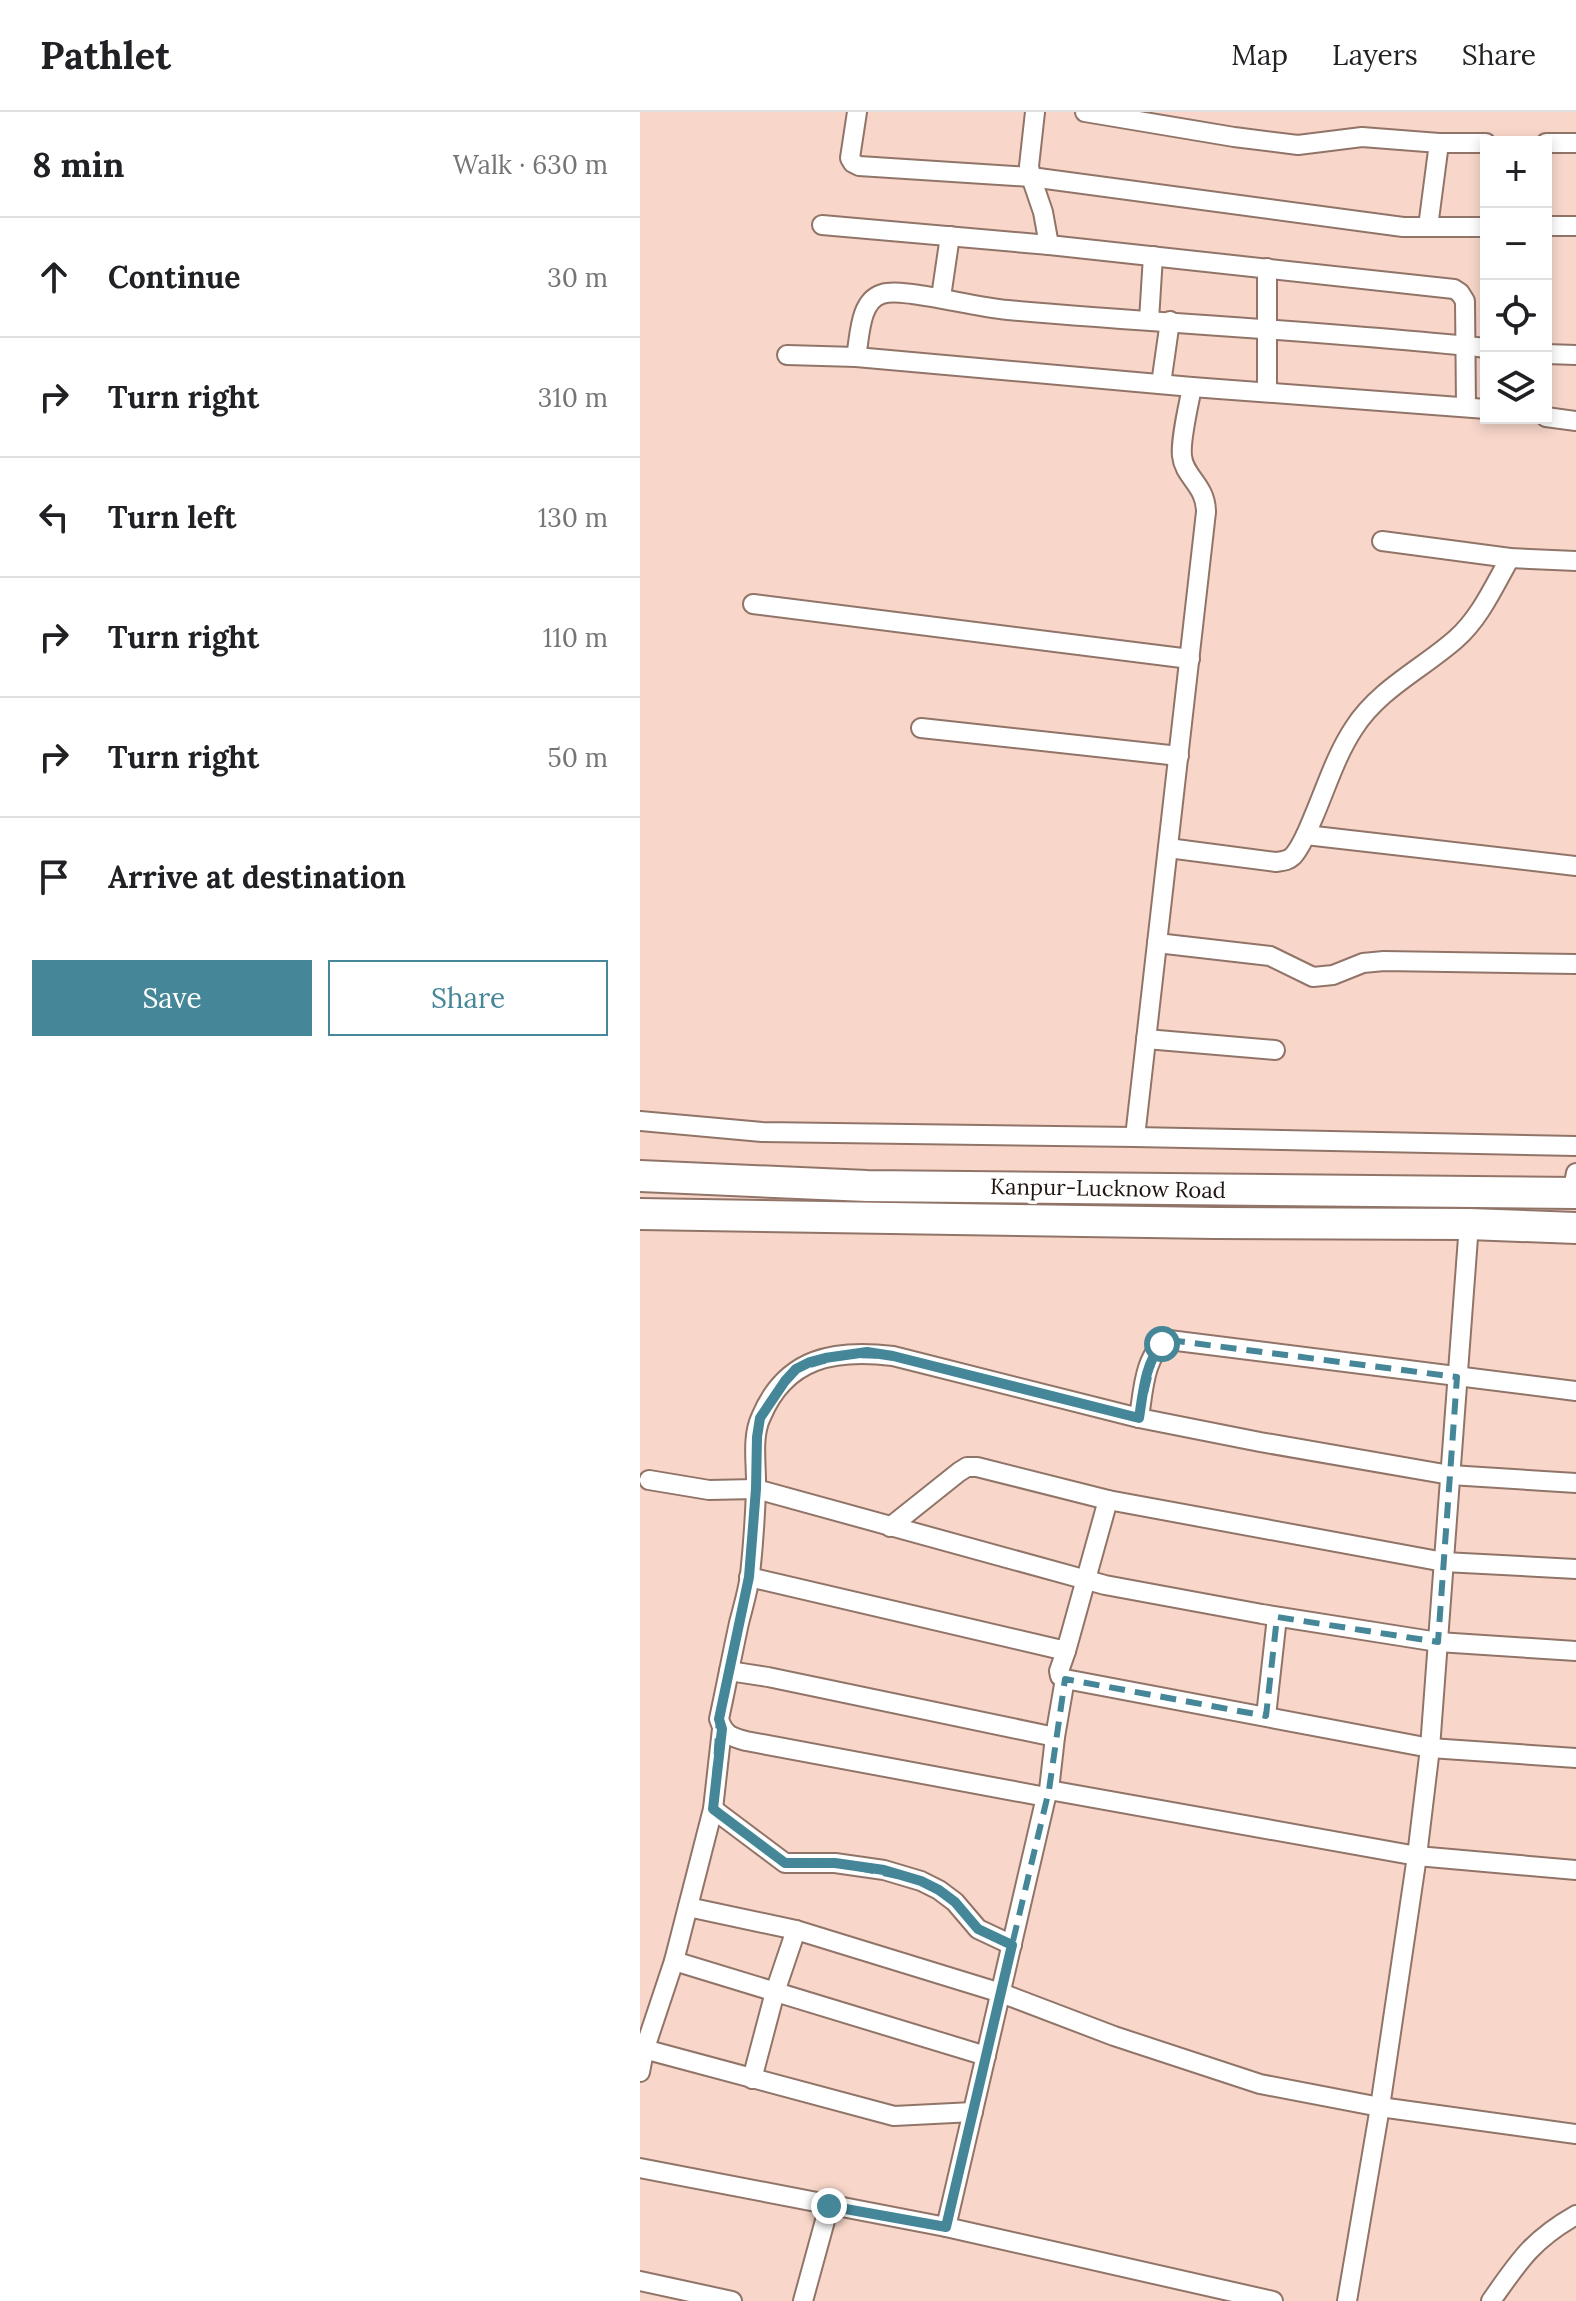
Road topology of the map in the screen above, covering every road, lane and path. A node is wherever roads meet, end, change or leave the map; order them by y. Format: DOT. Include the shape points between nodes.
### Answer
graph roads {
  1 [pos="857,112"];
  2 [pos="1035,112"];
  3 [pos="1085,112"];
  4 [pos="1439,143"];
  5 [pos="1480,143"];
  6 [pos="1552,143"];
  7 [pos="1576,143"];
  8 [pos="1031,177"];
  9 [pos="822,225"];
  10 [pos="1552,226"];
  11 [pos="1576,226"];
  12 [pos="1428,227"];
  13 [pos="1480,227"];
  14 [pos="950,236"];
  15 [pos="1049,245"];
  16 [pos="1153,256"];
  17 [pos="1267,268"];
  18 [pos="941,297"];
  19 [pos="1149,320"];
  20 [pos="1170,321"];
  21 [pos="1269,329"];
  22 [pos="1465,346"];
  23 [pos="1480,347"];
  24 [pos="1552,354"];
  25 [pos="787,355"];
  26 [pos="1576,355"];
  27 [pos="856,357"];
  28 [pos="1161,384"];
  29 [pos="1192,387"];
  30 [pos="1267,392"];
  31 [pos="1466,406"];
  32 [pos="1480,408"];
  33 [pos="1552,418"];
  34 [pos="1576,421"];
  35 [pos="1382,541"];
  36 [pos="1510,558"];
  37 [pos="1576,561"];
  38 [pos="753,604"];
  39 [pos="1190,659"];
  40 [pos="921,728"];
  41 [pos="1179,756"];
  42 [pos="1306,835"];
  43 [pos="1168,848"];
  44 [pos="1576,866"];
  45 [pos="1157,943"];
  46 [pos="1576,964"];
  47 [pos="1146,1039"];
  48 [pos="1275,1050"];
  49 [pos="640,1121"];
  50 [pos="1135,1137"];
  51 [pos="1576,1146"];
  52 [pos="640,1176"];
  53 [pos="1575,1186"];
  54 [pos="640,1214"];
  55 [pos="1469,1224"];
  56 [pos="1576,1228"];
  57 [pos="1457,1377"];
  58 [pos="1576,1391"];
  59 [pos="1139,1418"];
  60 [pos="1450,1475"];
  61 [pos="649,1480"];
  62 [pos="1576,1483"];
  63 [pos="756,1489"];
  64 [pos="1108,1500"];
  65 [pos="890,1527"];
  66 [pos="1444,1562"];
  67 [pos="1576,1569"];
  68 [pos="749,1577"];
  69 [pos="1085,1580"];
  70 [pos="1277,1617"];
  71 [pos="1438,1642"];
  72 [pos="1066,1651"];
  73 [pos="1576,1651"];
  74 [pos="729,1671"];
  75 [pos="1065,1679"];
  76 [pos="1266,1716"];
  77 [pos="722,1729"];
  78 [pos="1055,1737"];
  79 [pos="1430,1748"];
  80 [pos="1576,1758"];
  81 [pos="1048,1793"];
  82 [pos="713,1809"];
  83 [pos="1417,1856"];
  84 [pos="1576,1870"];
  85 [pos="688,1907"];
  86 [pos="796,1930"];
  87 [pos="1012,1945"];
  88 [pos="674,1961"];
  89 [pos="775,1992"];
  90 [pos="1001,1993"];
  91 [pos="642,2050"];
  92 [pos="986,2056"];
  93 [pos="640,2072"];
  94 [pos="752,2079"];
  95 [pos="1380,2107"];
  96 [pos="973,2112"];
  97 [pos="1576,2134"];
  98 [pos="640,2168"];
  99 [pos="829,2206"];
  100 [pos="1576,2215"];
  101 [pos="946,2227"];
  102 [pos="640,2281"];
  103 [pos="732,2301"];
  104 [pos="803,2301"];
  105 [pos="1273,2301"];
  106 [pos="1347,2301"];
  107 [pos="1491,2301"];
  1 -- 8 [label="street" via="850,158 859,166"];
  2 -- 8 [label="street"];
  3 -- 4 [label="street" via="1298,145 1362,137"];
  4 -- 5 [label="street"];
  4 -- 12 [label="street"];
  6 -- 7 [label="street"];
  8 -- 12 [label="street"];
  8 -- 15 [label="street"];
  9 -- 14 [label="street"];
  10 -- 11 [label="street"];
  12 -- 13 [label="street"];
  14 -- 15 [label="street"];
  14 -- 18 [label="street"];
  15 -- 16 [label="street"];
  16 -- 17 [label="street"];
  16 -- 19 [label="street"];
  17 -- 21 [label="street"];
  17 -- 22 [label="street" via="1454,289 1465,301"];
  18 -- 19 [label="street" via="1005,310"];
  18 -- 27 [label="street" via="894,292 870,301"];
  19 -- 20 [label="street"];
  20 -- 21 [label="street"];
  20 -- 28 [label="street"];
  21 -- 22 [label="street"];
  21 -- 30 [label="street"];
  22 -- 23 [label="street"];
  22 -- 31 [label="street"];
  24 -- 26 [label="street"];
  25 -- 27 [label="street"];
  27 -- 28 [label="street"];
  28 -- 29 [label="street"];
  29 -- 30 [label="street"];
  29 -- 39 [label="street" via="1181,455 1206,500 1206,512"];
  30 -- 31 [label="street"];
  31 -- 32 [label="street"];
  33 -- 34 [label="street"];
  35 -- 36 [label="street"];
  36 -- 37 [label="street"];
  36 -- 42 [label="street" via="1467,628 1382,695 1360,719"];
  38 -- 39 [label="street"];
  39 -- 41 [label="street"];
  40 -- 41 [label="street"];
  41 -- 43 [label="street"];
  42 -- 43 [label="street" via="1294,856 1276,862"];
  42 -- 44 [label="street"];
  43 -- 45 [label="street"];
  45 -- 46 [label="street" via="1270,956 1313,977 1384,961"];
  45 -- 47 [label="street"];
  47 -- 48 [label="street"];
  47 -- 50 [label="street"];
  49 -- 50 [label="street" via="762,1132"];
  50 -- 51 [label="street"];
  52 -- 53 [label="highway, Kanpur-Lucknow Road" via="867,1186"];
  54 -- 55 [label="highway, Kanpur-Lucknow Road"];
  55 -- 56 [label="highway, Kanpur-Lucknow Road"];
  55 -- 57 [label="street"];
  57 -- 58 [label="street"];
  57 -- 59 [label="street" via="1169,1340 1155,1352"];
  57 -- 60 [label="street"];
  59 -- 60 [label="street"];
  59 -- 63 [label="street" via="893,1356 867,1352 825,1358 796,1369 760,1418"];
  60 -- 62 [label="street"];
  60 -- 66 [label="street"];
  61 -- 63 [label="street" via="709,1490"];
  63 -- 65 [label="street"];
  63 -- 68 [label="street"];
  64 -- 65 [label="street" via="967,1467"];
  64 -- 66 [label="street"];
  64 -- 69 [label="street"];
  65 -- 69 [label="street"];
  66 -- 67 [label="street"];
  66 -- 71 [label="street"];
  68 -- 72 [label="street"];
  68 -- 74 [label="street"];
  69 -- 70 [label="street"];
  69 -- 72 [label="street"];
  70 -- 71 [label="street"];
  70 -- 76 [label="street"];
  71 -- 73 [label="street"];
  71 -- 79 [label="street"];
  72 -- 75 [label="street" via="1059,1671"];
  74 -- 77 [label="street" via="719,1719"];
  74 -- 78 [label="street"];
  75 -- 76 [label="street"];
  75 -- 78 [label="street"];
  76 -- 79 [label="street"];
  77 -- 81 [label="street" via="746,1741"];
  77 -- 82 [label="street"];
  78 -- 81 [label="street"];
  79 -- 80 [label="street"];
  79 -- 83 [label="street"];
  81 -- 83 [label="street"];
  81 -- 87 [label="street"];
  82 -- 85 [label="street"];
  82 -- 87 [label="street" via="785,1863 848,1865 921,1881 955,1902 978,1929"];
  83 -- 84 [label="street"];
  83 -- 95 [label="street"];
  85 -- 86 [label="street"];
  85 -- 88 [label="street"];
  86 -- 89 [label="street"];
  86 -- 90 [label="street"];
  87 -- 90 [label="street"];
  88 -- 89 [label="street"];
  88 -- 91 [label="street"];
  89 -- 92 [label="street"];
  89 -- 94 [label="street"];
  90 -- 92 [label="street"];
  90 -- 95 [label="street" via="1260,2084"];
  91 -- 93 [label="street"];
  91 -- 94 [label="street"];
  92 -- 96 [label="street"];
  94 -- 96 [label="street" via="894,2116"];
  95 -- 97 [label="street"];
  95 -- 106 [label="street"];
  96 -- 101 [label="street"];
  98 -- 99 [label="street"];
  99 -- 101 [label="street"];
  99 -- 104 [label="street"];
  100 -- 107 [label="street" via="1526,2251"];
  101 -- 105 [label="street"];
  102 -- 103 [label="street"];
}
